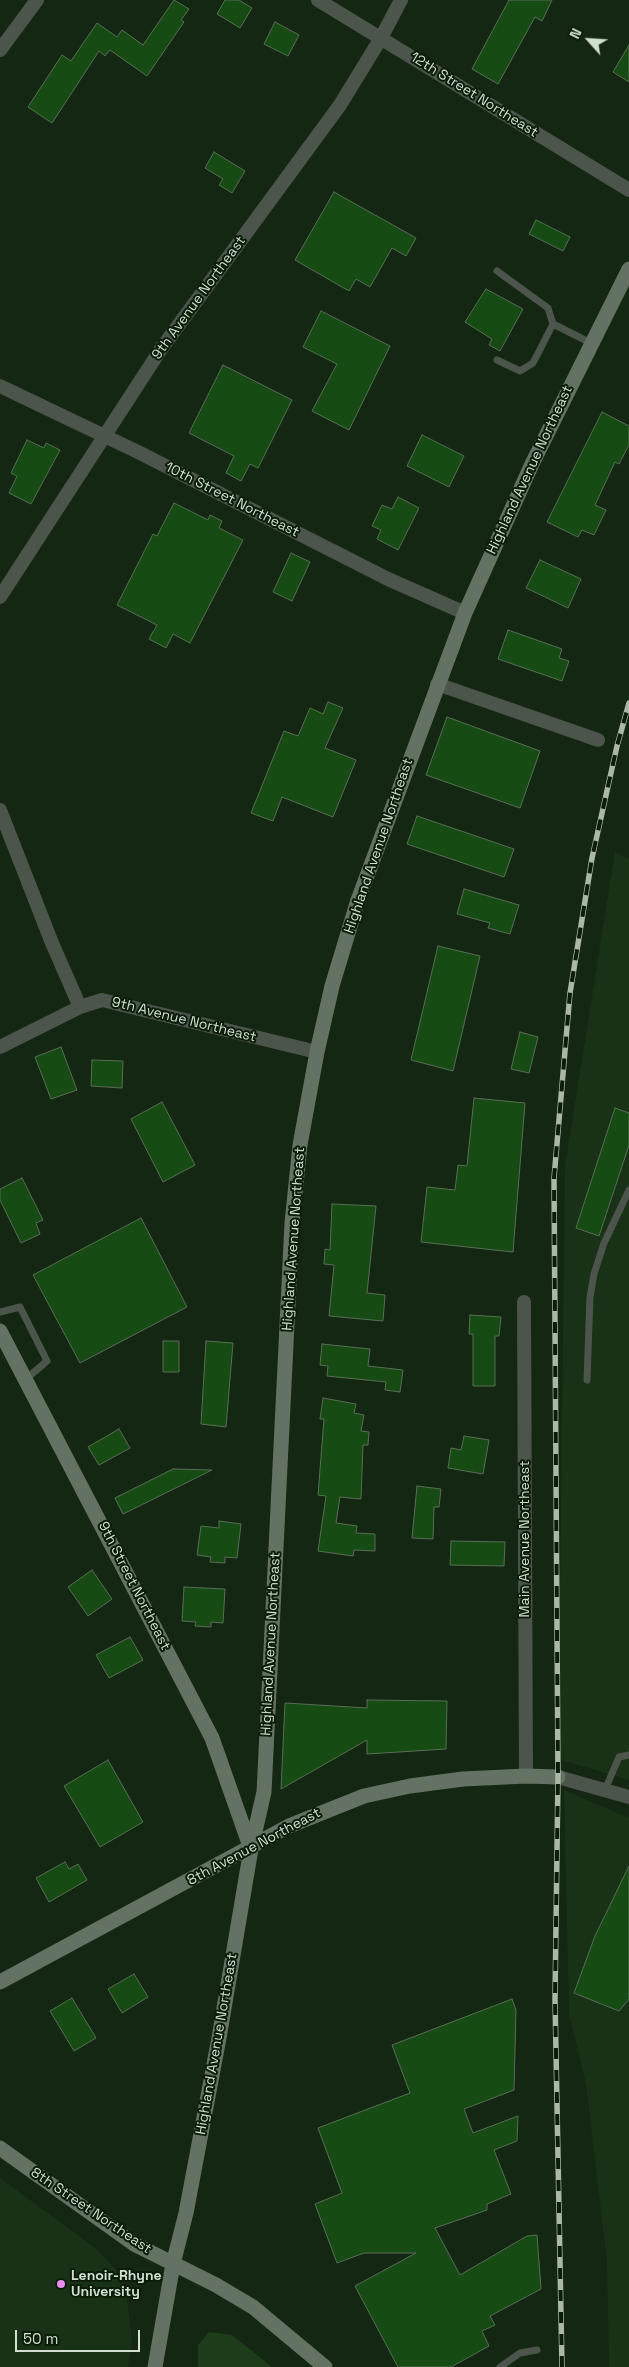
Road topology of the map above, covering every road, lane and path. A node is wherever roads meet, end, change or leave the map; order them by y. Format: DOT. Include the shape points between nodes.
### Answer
graph roads {
  1 [pos="36,0"];
  2 [pos="318,0"];
  3 [pos="401,0"];
  4 [pos="335,5"];
  5 [pos="381,38"];
  6 [pos="0,50"];
  7 [pos="629,190"];
  8 [pos="629,268"];
  9 [pos="497,270"];
  10 [pos="553,324"];
  11 [pos="591,343"];
  12 [pos="497,360"];
  13 [pos="0,386"];
  14 [pos="104,436"];
  15 [pos="0,598"];
  16 [pos="465,613"];
  17 [pos="437,684"];
  18 [pos="598,740"];
  19 [pos="0,810"];
  20 [pos="80,1007"];
  21 [pos="0,1048"];
  22 [pos="317,1052"];
  23 [pos="629,1190"];
  24 [pos="524,1302"];
  25 [pos="0,1312"];
  26 [pos="0,1331"];
  27 [pos="26,1379"];
  28 [pos="587,1380"];
  29 [pos="629,1755"];
  30 [pos="526,1776"];
  31 [pos="558,1777"];
  32 [pos="605,1790"];
  33 [pos="629,1797"];
  34 [pos="251,1848"];
  35 [pos="0,1982"];
  36 [pos="0,2148"];
  37 [pos="172,2264"];
  38 [pos="536,2350"];
  39 [pos="155,2367"];
  40 [pos="325,2367"];
  41 [pos="500,2367"];
  1 -- 6 [label="street"];
  2 -- 4 [label="street, 12th Street Northeast"];
  3 -- 5 [label="street, 9th Avenue Northeast"];
  4 -- 5 [label="street, 12th Street Northeast"];
  5 -- 7 [label="street, 12th Street Northeast"];
  5 -- 14 [label="street, 9th Avenue Northeast" via="340,106 161,349"];
  8 -- 11 [label="main road, Highland Avenue Northeast"];
  9 -- 10 [label="lane" via="548,308"];
  10 -- 11 [label="lane"];
  10 -- 12 [label="lane" via="533,363 520,371"];
  11 -- 16 [label="main road, Highland Avenue Northeast" via="528,472"];
  13 -- 14 [label="street, 10th Street Northeast"];
  14 -- 15 [label="street, 9th Avenue Northeast"];
  14 -- 16 [label="street, 10th Street Northeast" via="379,574"];
  16 -- 17 [label="main road, Highland Avenue Northeast"];
  17 -- 18 [label="street"];
  17 -- 22 [label="main road, Highland Avenue Northeast" via="358,900 332,986"];
  19 -- 20 [label="street"];
  20 -- 21 [label="street, 9th Avenue Northeast"];
  20 -- 22 [label="street, 9th Avenue Northeast" via="102,1000"];
  22 -- 34 [label="main road, Highland Avenue Northeast" via="300,1145 292,1223 264,1792"];
  23 -- 28 [label="lane" via="604,1243 594,1274"];
  24 -- 30 [label="street, Main Avenue Northeast"];
  25 -- 27 [label="lane" via="20,1307 47,1361"];
  26 -- 27 [label="main road, 9th Street Northeast"];
  27 -- 34 [label="main road, 9th Street Northeast" via="212,1738"];
  29 -- 32 [label="lane" via="619,1757"];
  30 -- 31 [label="main road, 8th Avenue Northeast"];
  30 -- 34 [label="main road, 8th Avenue Northeast" via="463,1779 364,1796 289,1826"];
  31 -- 32 [label="street"];
  32 -- 33 [label="street"];
  34 -- 35 [label="main road, 8th Avenue Northeast"];
  34 -- 37 [label="main road, Highland Avenue Northeast" via="202,2132"];
  36 -- 37 [label="main road, 8th Street Northeast" via="134,2244"];
  37 -- 39 [label="main road"];
  37 -- 40 [label="main road, 8th Street Northeast" via="216,2285 253,2308"];
  38 -- 41 [label="lane" via="520,2353"];
}
